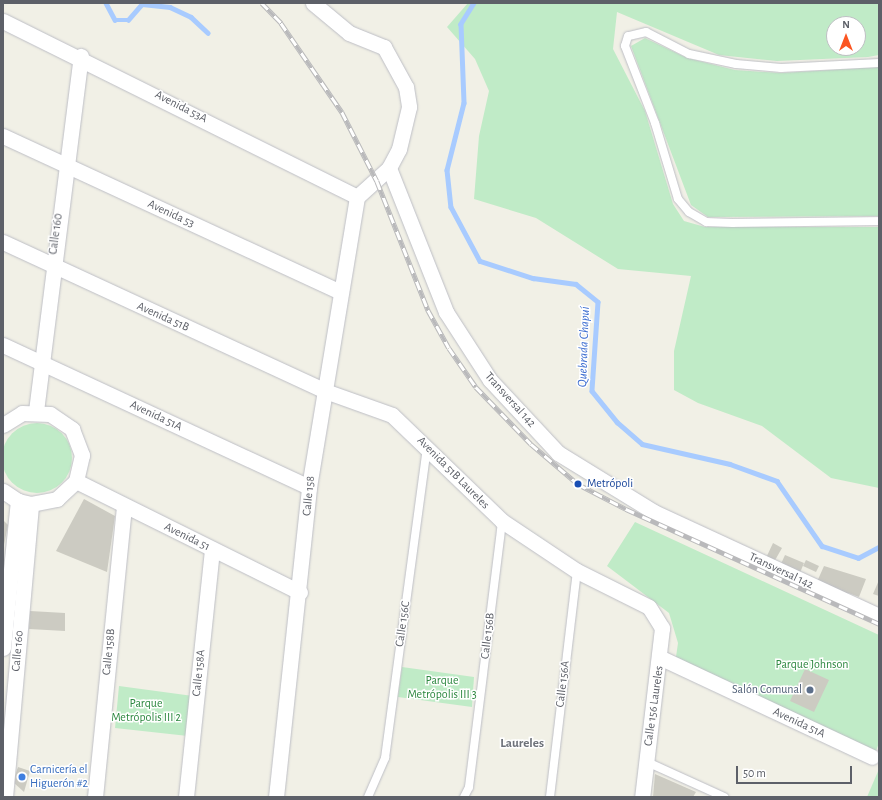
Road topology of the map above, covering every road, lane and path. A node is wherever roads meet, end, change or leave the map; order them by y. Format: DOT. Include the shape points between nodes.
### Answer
graph roads {
  1 [pos="313,3"];
  2 [pos="3,21"];
  3 [pos="81,56"];
  4 [pos="879,63"];
  5 [pos="3,136"];
  6 [pos="65,166"];
  7 [pos="389,168"];
  8 [pos="357,197"];
  9 [pos="879,221"];
  10 [pos="3,242"];
  11 [pos="52,266"];
  12 [pos="339,292"];
  13 [pos="3,346"];
  14 [pos="41,362"];
  15 [pos="325,391"];
  16 [pos="36,411"];
  17 [pos="3,425"];
  18 [pos="427,448"];
  19 [pos="76,481"];
  20 [pos="309,487"];
  21 [pos="3,491"];
  22 [pos="25,503"];
  23 [pos="124,506"];
  24 [pos="502,521"];
  25 [pos="212,549"];
  26 [pos="7,558"];
  27 [pos="577,571"];
  28 [pos="300,592"];
  29 [pos="658,616"];
  30 [pos="879,616"];
  31 [pos="3,648"];
  32 [pos="661,658"];
  33 [pos="872,757"];
  34 [pos="647,762"];
  35 [pos="5,797"];
  36 [pos="95,797"];
  37 [pos="186,797"];
  38 [pos="276,797"];
  39 [pos="368,797"];
  40 [pos="464,797"];
  41 [pos="550,797"];
  42 [pos="642,797"];
  43 [pos="724,797"];
  1 -- 7 [label="street" via="349,33 384,47 406,87 409,107 405,131"];
  2 -- 3 [label="street, Avenida 53A"];
  3 -- 6 [label="street, Calle 160"];
  3 -- 8 [label="street, Avenida 53A"];
  4 -- 9 [label="lane" via="781,68 736,64 689,54 646,32 628,36 625,46 655,123 678,199 689,212 706,222 726,223"];
  5 -- 6 [label="street, Avenida 53"];
  6 -- 11 [label="street, Calle 160"];
  6 -- 12 [label="street, Avenida 53"];
  7 -- 8 [label="street"];
  7 -- 30 [label="street, Transversal 142" via="446,312 490,380 558,453 654,512"];
  8 -- 12 [label="street, Calle 158"];
  10 -- 11 [label="street, Avenida 51B"];
  11 -- 14 [label="street, Calle 160"];
  11 -- 15 [label="street, Avenida 51B"];
  12 -- 15 [label="street, Calle 158"];
  13 -- 14 [label="street, Avenida 51A"];
  14 -- 16 [label="street, Calle 160"];
  14 -- 20 [label="street, Avenida 51A"];
  15 -- 18 [label="street, Avenida 51B Laureles" via="392,415"];
  15 -- 20 [label="street, Calle 158"];
  16 -- 17 [label="street" via="22,414"];
  16 -- 19 [label="street" via="62,420 79,441 81,468"];
  18 -- 24 [label="street, Avenida 51B Laureles" via="460,484"];
  18 -- 39 [label="lane, Calle 156C" via="385,758"];
  19 -- 22 [label="street" via="57,499"];
  19 -- 23 [label="street, Avenida 51"];
  20 -- 28 [label="street, Calle 158"];
  21 -- 22 [label="street"];
  22 -- 26 [label="street, Calle 160"];
  22 -- 35 [label="street, Calle 160"];
  23 -- 25 [label="street, Avenida 51"];
  23 -- 36 [label="street, Calle 158B"];
  24 -- 27 [label="street, Avenida 51B Laureles"];
  24 -- 40 [label="lane, Calle 156B" via="469,787"];
  25 -- 28 [label="street, Avenida 51"];
  25 -- 37 [label="street, Calle 158A"];
  26 -- 31 [label="street, Calle 160"];
  27 -- 29 [label="street, Avenida 51B Laureles" via="649,607"];
  27 -- 41 [label="lane, Calle 156A"];
  28 -- 38 [label="street, Calle 158"];
  29 -- 32 [label="street, Calle 156 Laureles" via="662,628"];
  32 -- 33 [label="street, Avenida 51A"];
  32 -- 34 [label="street, Calle 156 Laureles"];
  34 -- 42 [label="street, Calle 156 Laureles"];
  34 -- 43 [label="lane"];
}
